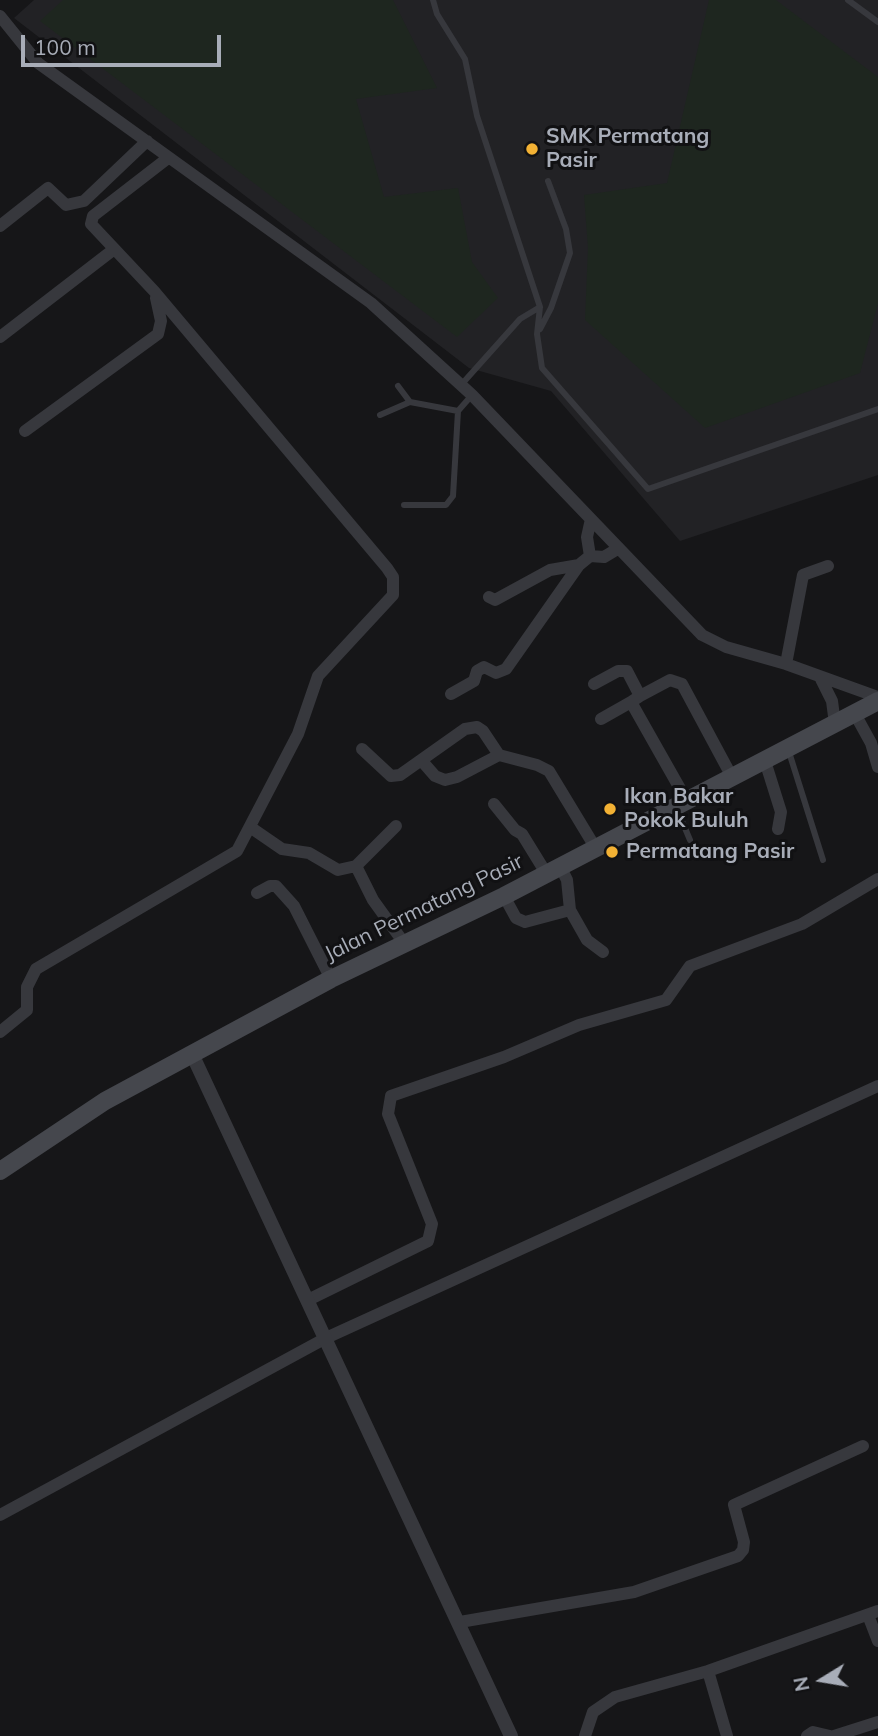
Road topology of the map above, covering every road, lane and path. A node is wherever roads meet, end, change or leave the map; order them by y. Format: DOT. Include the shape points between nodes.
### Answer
graph roads {
  1 [pos="433,0"];
  2 [pos="848,0"];
  3 [pos="878,15"];
  4 [pos="0,16"];
  5 [pos="870,16"];
  6 [pos="878,22"];
  7 [pos="147,141"];
  8 [pos="168,158"];
  9 [pos="548,181"];
  10 [pos="0,226"];
  11 [pos="113,250"];
  12 [pos="154,290"];
  13 [pos="540,307"];
  14 [pos="537,334"];
  15 [pos="0,337"];
  16 [pos="461,385"];
  17 [pos="398,386"];
  18 [pos="472,395"];
  19 [pos="410,402"];
  20 [pos="878,409"];
  21 [pos="458,411"];
  22 [pos="380,415"];
  23 [pos="25,431"];
  24 [pos="404,505"];
  25 [pos="591,519"];
  26 [pos="619,548"];
  27 [pos="590,556"];
  28 [pos="579,565"];
  29 [pos="828,566"];
  30 [pos="489,597"];
  31 [pos="786,664"];
  32 [pos="821,679"];
  33 [pos="594,684"];
  34 [pos="451,694"];
  35 [pos="636,699"];
  36 [pos="878,699"];
  37 [pos="855,713"];
  38 [pos="601,719"];
  39 [pos="835,724"];
  40 [pos="362,749"];
  41 [pos="788,750"];
  42 [pos="499,755"];
  43 [pos="421,760"];
  44 [pos="765,761"];
  45 [pos="878,767"];
  46 [pos="732,777"];
  47 [pos="494,804"];
  48 [pos="682,804"];
  49 [pos="396,826"];
  50 [pos="250,827"];
  51 [pos="778,829"];
  52 [pos="690,840"];
  53 [pos="595,847"];
  54 [pos="823,860"];
  55 [pos="356,866"];
  56 [pos="553,870"];
  57 [pos="878,879"];
  58 [pos="257,893"];
  59 [pos="504,896"];
  60 [pos="570,911"];
  61 [pos="404,943"];
  62 [pos="603,952"];
  63 [pos="331,979"];
  64 [pos="0,1032"];
  65 [pos="192,1054"];
  66 [pos="878,1086"];
  67 [pos="0,1171"];
  68 [pos="308,1300"];
  69 [pos="326,1338"];
  70 [pos="863,1447"];
  71 [pos="0,1515"];
  72 [pos="873,1613"];
  73 [pos="460,1622"];
  74 [pos="878,1641"];
  75 [pos="708,1671"];
  76 [pos="878,1722"];
  77 [pos="511,1736"];
  78 [pos="585,1736"];
  79 [pos="727,1736"];
  80 [pos="807,1736"];
  81 [pos="832,1736"];
  1 -- 13 [label="lane" via="465,59 477,116"];
  2 -- 5 [label="lane"];
  3 -- 5 [label="lane"];
  4 -- 7 [label="street" via="38,63"];
  5 -- 6 [label="lane"];
  7 -- 8 [label="street"];
  7 -- 10 [label="street" via="84,201 66,205 48,188"];
  8 -- 11 [label="street" via="93,216 95,231"];
  8 -- 16 [label="street" via="372,303"];
  9 -- 14 [label="lane" via="570,253"];
  11 -- 12 [label="street"];
  11 -- 15 [label="street"];
  12 -- 23 [label="street" via="161,321 158,334"];
  12 -- 50 [label="street" via="393,577 393,595 318,676 298,734"];
  13 -- 14 [label="lane"];
  13 -- 16 [label="lane" via="520,319"];
  14 -- 20 [label="lane" via="542,368 648,489"];
  16 -- 18 [label="street"];
  17 -- 19 [label="lane"];
  18 -- 21 [label="lane"];
  18 -- 25 [label="street"];
  19 -- 21 [label="lane"];
  19 -- 22 [label="lane"];
  21 -- 24 [label="lane" via="453,496 446,505"];
  25 -- 26 [label="street"];
  25 -- 27 [label="street" via="587,537"];
  26 -- 27 [label="street" via="604,557"];
  26 -- 31 [label="street" via="702,635 726,647"];
  27 -- 28 [label="street"];
  28 -- 30 [label="street" via="550,570 495,600"];
  28 -- 34 [label="street" via="506,669 496,673 484,667 474,681"];
  29 -- 31 [label="street" via="803,575"];
  31 -- 32 [label="street"];
  32 -- 36 [label="street"];
  32 -- 39 [label="street" via="832,701"];
  33 -- 35 [label="street" via="627,671"];
  35 -- 38 [label="street"];
  35 -- 46 [label="street" via="670,680 682,684"];
  35 -- 48 [label="street"];
  36 -- 37 [label="main road, Jalan Permatang Pasir"];
  37 -- 39 [label="main road, Jalan Permatang Pasir"];
  37 -- 45 [label="street"];
  39 -- 41 [label="main road, Jalan Permatang Pasir"];
  40 -- 43 [label="street" via="391,776"];
  41 -- 44 [label="main road, Jalan Permatang Pasir"];
  41 -- 54 [label="lane"];
  42 -- 43 [label="street" via="445,780"];
  42 -- 43 [label="street" via="477,727 465,729"];
  42 -- 53 [label="street" via="550,771"];
  44 -- 46 [label="main road, Jalan Permatang Pasir"];
  44 -- 51 [label="street" via="781,812"];
  46 -- 48 [label="main road, Jalan Permatang Pasir"];
  47 -- 56 [label="street"];
  48 -- 52 [label="lane"];
  48 -- 53 [label="main road, Jalan Permatang Pasir"];
  49 -- 55 [label="street"];
  50 -- 55 [label="street" via="282,849 309,853 338,870"];
  50 -- 64 [label="street" via="237,851 36,969 28,980 27,1010"];
  53 -- 56 [label="main road, Jalan Permatang Pasir"];
  55 -- 61 [label="street" via="373,900"];
  56 -- 59 [label="main road, Jalan Permatang Pasir"];
  56 -- 60 [label="street" via="567,880"];
  57 -- 68 [label="street" via="802,924 690,966 666,1000 579,1025 391,1096 388,1114 432,1224 428,1241"];
  58 -- 63 [label="street" via="276,886 294,906"];
  59 -- 60 [label="street" via="516,918 525,922"];
  59 -- 61 [label="main road, Jalan Permatang Pasir"];
  60 -- 62 [label="street" via="587,940"];
  61 -- 63 [label="main road, Jalan Permatang Pasir"];
  63 -- 65 [label="main road, Jalan Permatang Pasir"];
  65 -- 67 [label="main road, Jalan Permatang Pasir" via="105,1101"];
  65 -- 68 [label="street"];
  66 -- 69 [label="street"];
  68 -- 69 [label="street"];
  69 -- 71 [label="street"];
  69 -- 73 [label="street"];
  70 -- 73 [label="street" via="734,1505 744,1542 738,1556 634,1592"];
  72 -- 74 [label="street"];
  72 -- 75 [label="street"];
  73 -- 77 [label="street"];
  75 -- 78 [label="street" via="599,1705"];
  75 -- 79 [label="street"];
  76 -- 81 [label="street"];
  80 -- 81 [label="street" via="813,1732"];
}
